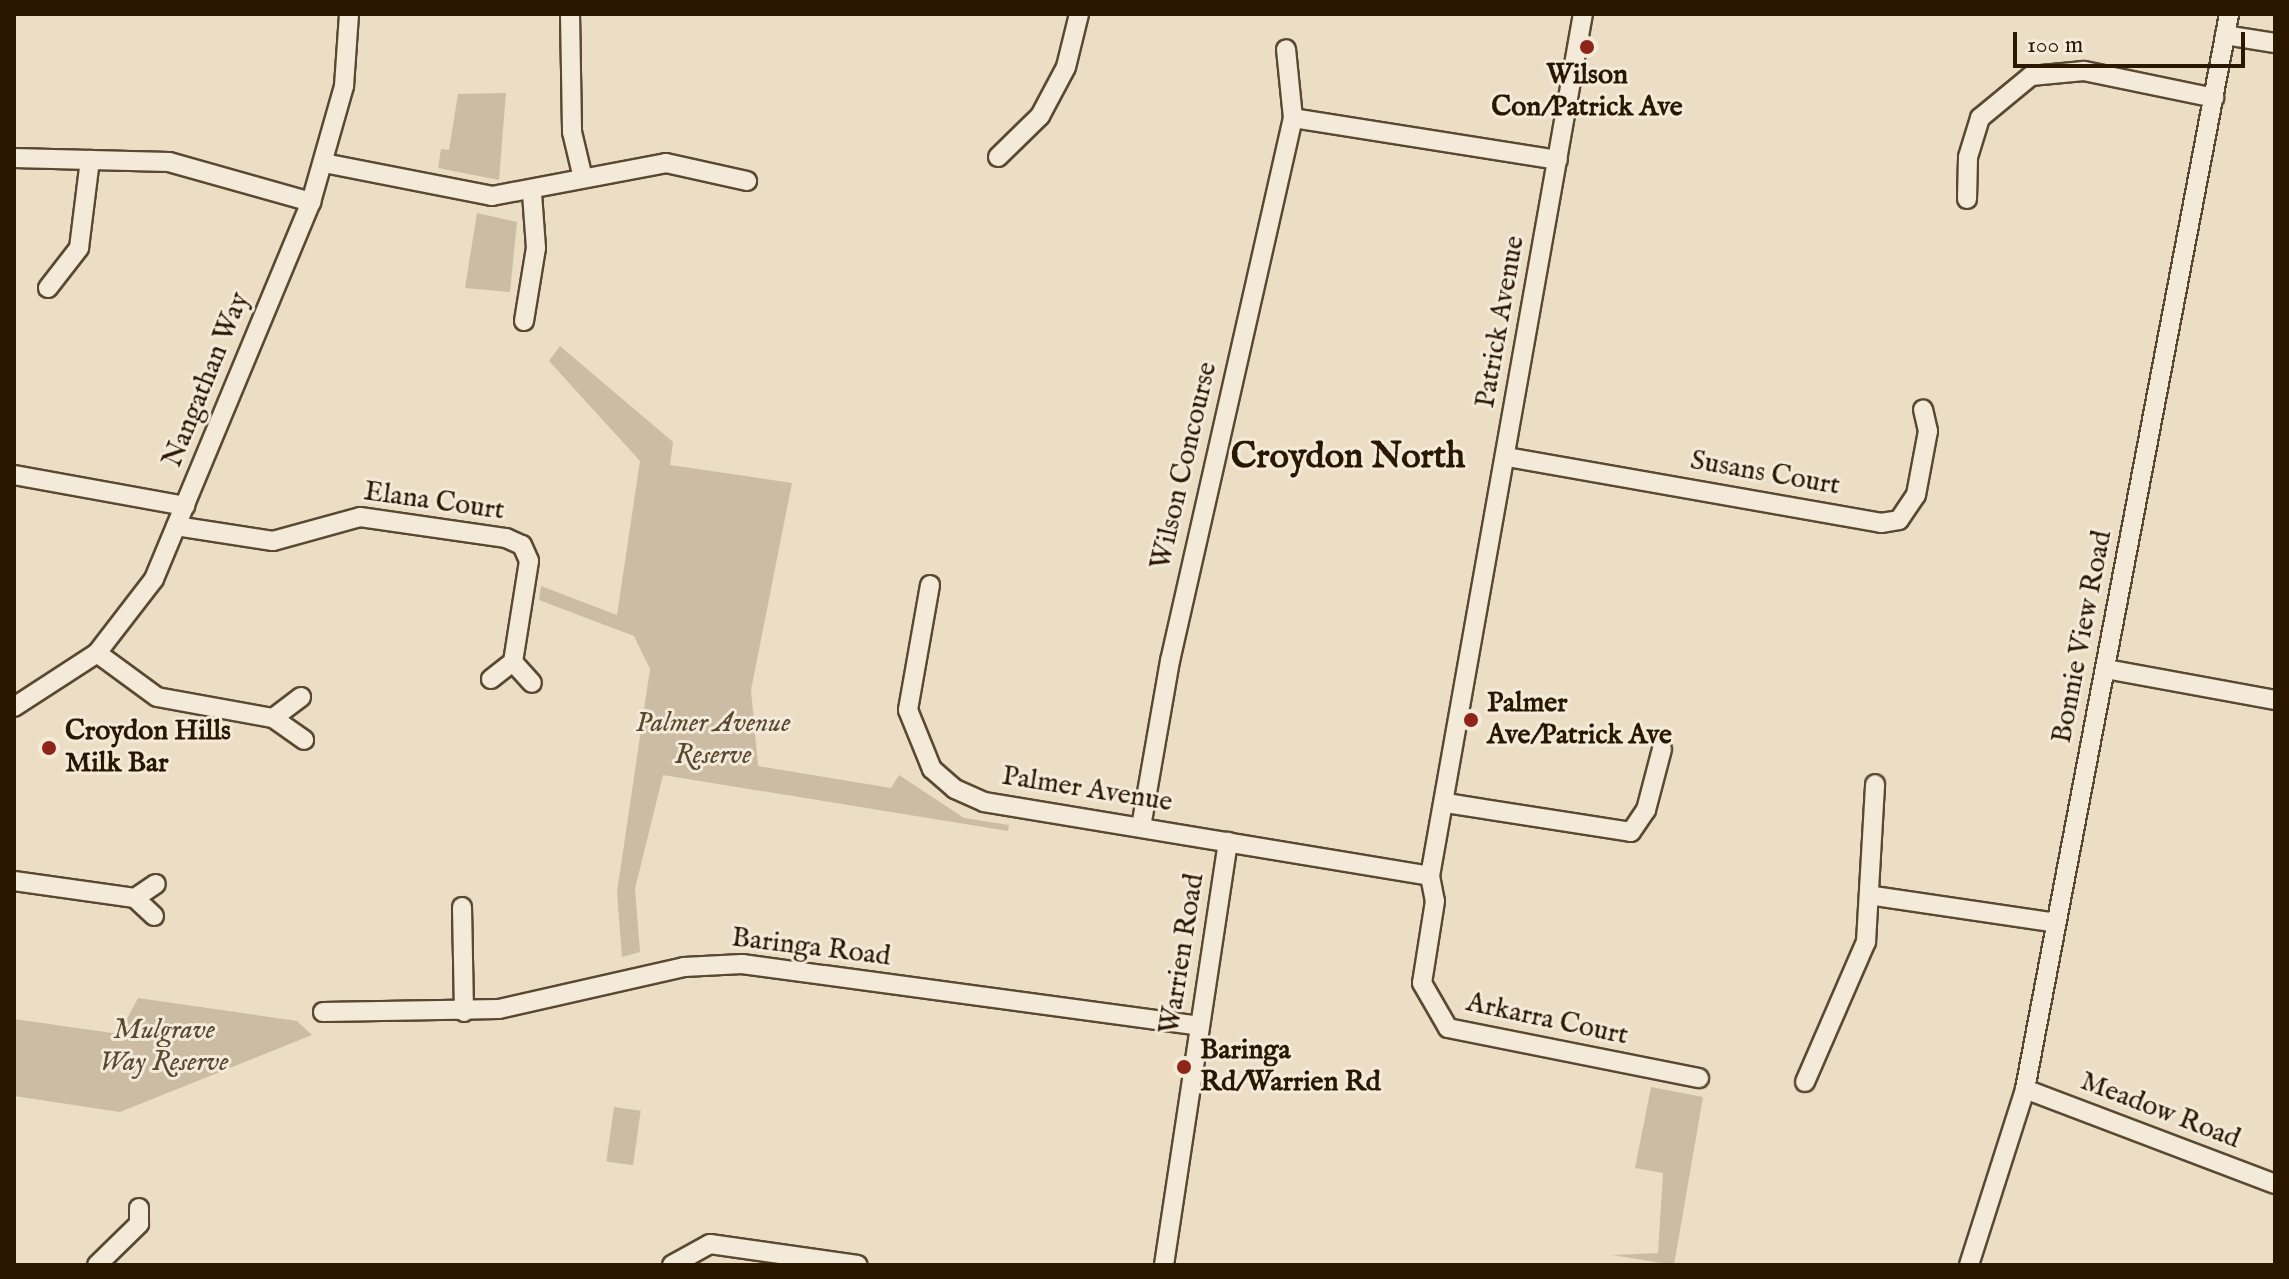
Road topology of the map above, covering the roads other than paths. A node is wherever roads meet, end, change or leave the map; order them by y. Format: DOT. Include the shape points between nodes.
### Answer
graph roads {
  1 [pos="349,14"];
  2 [pos="570,14"];
  3 [pos="1079,14"];
  4 [pos="1583,14"];
  5 [pos="2229,14"];
  6 [pos="2225,35"];
  7 [pos="2275,43"];
  8 [pos="1286,49"];
  9 [pos="2214,98"];
  10 [pos="1293,118"];
  11 [pos="998,157"];
  12 [pos="14,158"];
  13 [pos="90,160"];
  14 [pos="1558,160"];
  15 [pos="324,163"];
  16 [pos="583,178"];
  17 [pos="747,181"];
  18 [pos="532,193"];
  19 [pos="1967,199"];
  20 [pos="311,202"];
  21 [pos="48,288"];
  22 [pos="524,321"];
  23 [pos="1923,410"];
  24 [pos="1507,457"];
  25 [pos="14,475"];
  26 [pos="185,506"];
  27 [pos="176,526"];
  28 [pos="930,585"];
  29 [pos="97,653"];
  30 [pos="513,662"];
  31 [pos="2106,669"];
  32 [pos="491,679"];
  33 [pos="532,683"];
  34 [pos="301,697"];
  35 [pos="2275,700"];
  36 [pos="14,707"];
  37 [pos="273,718"];
  38 [pos="304,740"];
  39 [pos="1662,749"];
  40 [pos="1875,784"];
  41 [pos="1446,803"];
  42 [pos="1141,827"];
  43 [pos="1228,842"];
  44 [pos="1430,876"];
  45 [pos="14,881"];
  46 [pos="156,884"];
  47 [pos="1874,896"];
  48 [pos="135,898"];
  49 [pos="462,907"];
  50 [pos="154,916"];
  51 [pos="2056,923"];
  52 [pos="323,1012"];
  53 [pos="464,1012"];
  54 [pos="1200,1026"];
  55 [pos="1699,1078"];
  56 [pos="1805,1082"];
  57 [pos="2025,1089"];
  58 [pos="2275,1184"];
  59 [pos="139,1208"];
  60 [pos="97,1265"];
  61 [pos="672,1265"];
  62 [pos="858,1265"];
  63 [pos="1164,1265"];
  64 [pos="1969,1265"];
  1 -- 15 [label="street, Nangathan Way" via="344,86"];
  2 -- 16 [label="street" via="572,132"];
  3 -- 11 [label="street" via="1066,67 1040,116"];
  4 -- 14 [label="street, Patrick Avenue"];
  5 -- 6 [label="street, Bonnie View Road"];
  6 -- 7 [label="street"];
  6 -- 9 [label="street, Bonnie View Road"];
  8 -- 10 [label="street, Wilson Concourse"];
  9 -- 19 [label="street" via="2084,71 2031,76 1980,118 1968,157"];
  9 -- 31 [label="street, Bonnie View Road"];
  10 -- 14 [label="street"];
  10 -- 42 [label="street, Wilson Concourse" via="1170,661"];
  12 -- 13 [label="street"];
  13 -- 20 [label="street" via="206,168"];
  13 -- 21 [label="street" via="79,248"];
  14 -- 24 [label="street, Patrick Avenue"];
  15 -- 18 [label="street" via="492,196"];
  15 -- 20 [label="street, Nangathan Way"];
  16 -- 17 [label="street" via="666,163"];
  16 -- 18 [label="street"];
  18 -- 22 [label="street" via="536,248"];
  20 -- 26 [label="street, Nangathan Way"];
  23 -- 24 [label="street, Susans Court" via="1928,431 1916,495 1899,520 1881,523"];
  24 -- 41 [label="street, Patrick Avenue"];
  25 -- 26 [label="street"];
  26 -- 27 [label="street, Nangathan Way"];
  27 -- 29 [label="street, Nangathan Way" via="154,579"];
  27 -- 30 [label="street, Elana Court" via="273,541 360,517 506,538 522,545 529,561"];
  28 -- 42 [label="street, Palmer Avenue" via="908,710 932,769 984,802"];
  29 -- 36 [label="street, Nangathan Way"];
  29 -- 37 [label="street" via="157,697"];
  30 -- 32 [label="street"];
  30 -- 33 [label="street"];
  31 -- 35 [label="street"];
  31 -- 51 [label="street, Bonnie View Road"];
  34 -- 37 [label="street"];
  37 -- 38 [label="street"];
  39 -- 41 [label="street" via="1646,810 1631,832"];
  40 -- 47 [label="street" via="1868,840"];
  41 -- 44 [label="street, Patrick Avenue"];
  42 -- 43 [label="street, Palmer Avenue"];
  43 -- 44 [label="street, Palmer Avenue"];
  43 -- 54 [label="street, Warrien Road"];
  44 -- 55 [label="street, Arkarra Court" via="1435,901 1422,983 1448,1028"];
  45 -- 48 [label="street"];
  46 -- 48 [label="street"];
  47 -- 51 [label="street"];
  47 -- 56 [label="street" via="1861,955"];
  48 -- 50 [label="street"];
  49 -- 53 [label="street"];
  51 -- 57 [label="street, Bonnie View Road"];
  52 -- 53 [label="street, Baringa Road"];
  53 -- 54 [label="street, Baringa Road" via="684,967 742,964"];
  54 -- 63 [label="street, Warrien Road"];
  57 -- 58 [label="street, Meadow Road"];
  57 -- 64 [label="street, Bonnie View Road"];
  59 -- 60 [label="street" via="139,1224"];
  61 -- 62 [label="street" via="710,1244"];
}
